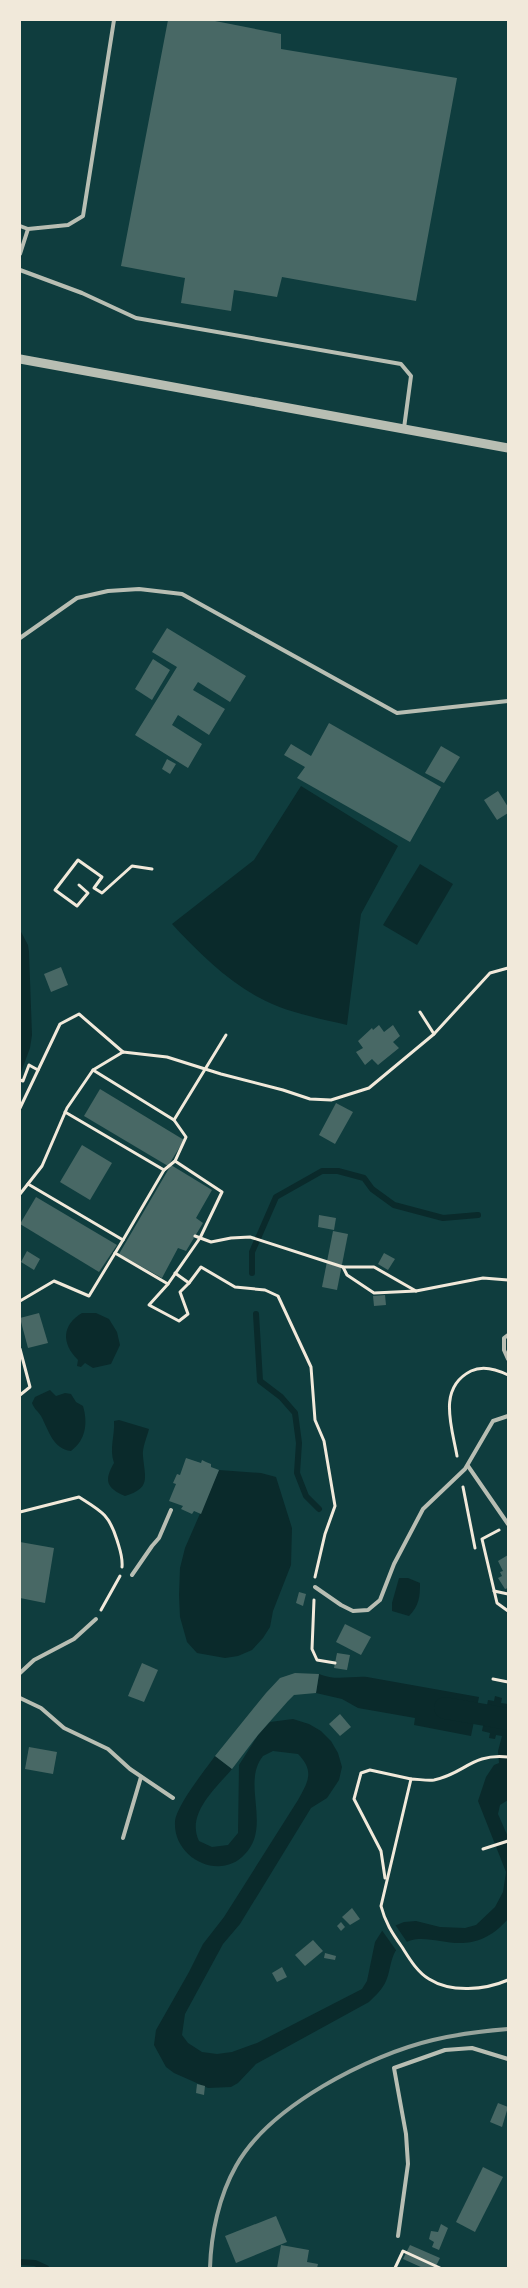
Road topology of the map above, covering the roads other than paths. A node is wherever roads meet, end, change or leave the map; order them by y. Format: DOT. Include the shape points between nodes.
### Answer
graph roads {
  1 [pos="114,20"];
  2 [pos="20,226"];
  3 [pos="28,229"];
  4 [pos="20,254"];
  5 [pos="20,270"];
  6 [pos="20,359"];
  7 [pos="404,429"];
  8 [pos="508,448"];
  9 [pos="20,638"];
  10 [pos="508,701"];
  11 [pos="508,1335"];
  12 [pos="508,1359"];
  13 [pos="508,1416"];
  14 [pos="468,1466"];
  15 [pos="171,1510"];
  16 [pos="508,1524"];
  17 [pos="132,1575"];
  18 [pos="315,1587"];
  19 [pos="96,1619"];
  20 [pos="20,1673"];
  21 [pos="20,1698"];
  22 [pos="141,1777"];
  23 [pos="173,1798"];
  24 [pos="123,1838"];
  25 [pos="508,2059"];
  26 [pos="398,2236"];
  1 -- 3 [label="lane" via="83,216 68,225"];
  2 -- 3 [label="lane"];
  3 -- 4 [label="lane"];
  5 -- 7 [label="lane" via="136,318 401,364 411,376"];
  6 -- 7 [label="street"];
  7 -- 8 [label="street"];
  9 -- 10 [label="lane" via="77,598 139,589 182,594 397,713"];
  11 -- 12 [label="lane" via="504,1338 504,1350"];
  13 -- 14 [label="lane" via="493,1421"];
  14 -- 16 [label="lane"];
  14 -- 18 [label="lane" via="423,1509 394,1564 380,1600 368,1610 353,1611"];
  15 -- 17 [label="lane" via="159,1538"];
  19 -- 20 [label="lane" via="74,1639 34,1660"];
  21 -- 22 [label="lane" via="41,1708 64,1728 108,1749"];
  22 -- 23 [label="lane"];
  22 -- 24 [label="lane"];
  25 -- 26 [label="lane" via="472,2048 445,2050 394,2068 408,2164"];
}
